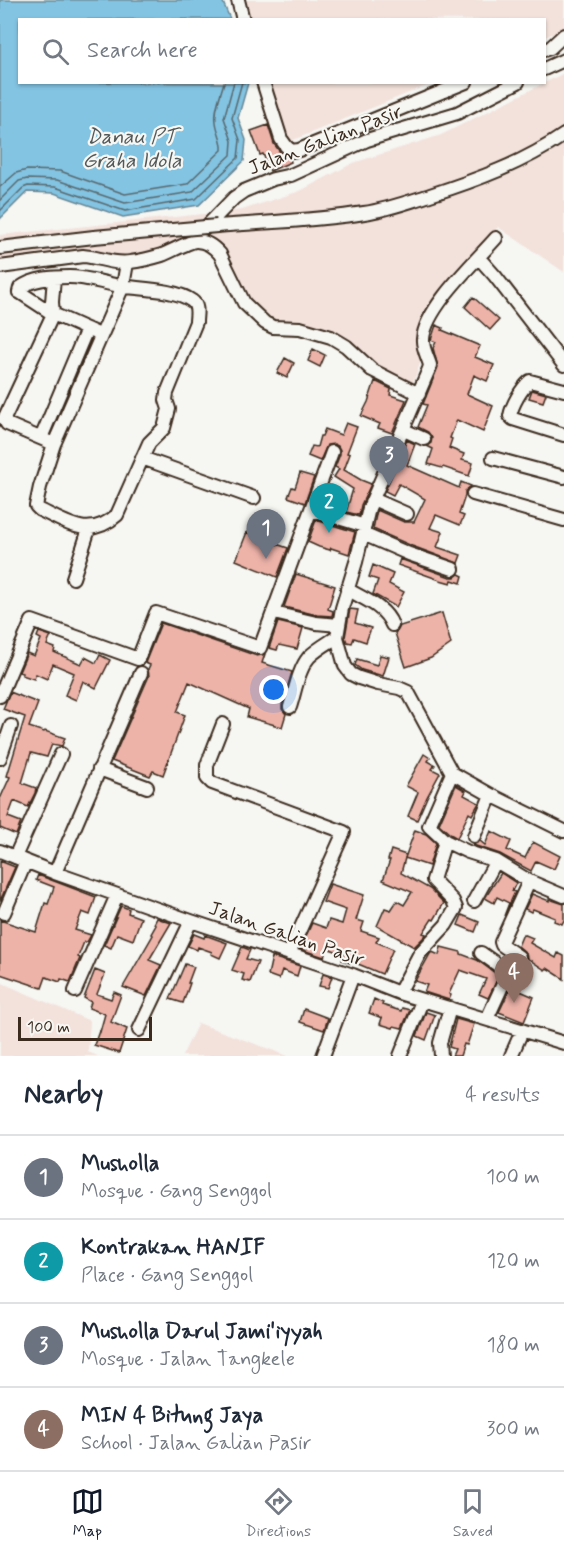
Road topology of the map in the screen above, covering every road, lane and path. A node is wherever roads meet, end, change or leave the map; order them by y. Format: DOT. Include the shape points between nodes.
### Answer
graph roads {
  1 [pos="237,0"];
  2 [pos="242,18"];
  3 [pos="564,35"];
  4 [pos="546,49"];
  5 [pos="564,60"];
  6 [pos="546,68"];
  7 [pos="264,84"];
  8 [pos="461,84"];
  9 [pos="514,84"];
  10 [pos="564,135"];
  11 [pos="496,238"];
  12 [pos="194,240"];
  13 [pos="0,248"];
  14 [pos="479,258"];
  15 [pos="127,263"];
  16 [pos="0,267"];
  17 [pos="54,278"];
  18 [pos="123,286"];
  19 [pos="53,314"];
  20 [pos="87,329"];
  21 [pos="100,335"];
  22 [pos="564,365"];
  23 [pos="63,385"];
  24 [pos="564,390"];
  25 [pos="77,392"];
  26 [pos="419,394"];
  27 [pos="404,430"];
  28 [pos="564,435"];
  29 [pos="41,438"];
  30 [pos="424,439"];
  31 [pos="54,444"];
  32 [pos="332,452"];
  33 [pos="142,458"];
  34 [pos="493,458"];
  35 [pos="564,477"];
  36 [pos="473,494"];
  37 [pos="254,498"];
  38 [pos="373,499"];
  39 [pos="312,510"];
  40 [pos="407,514"];
  41 [pos="564,519"];
  42 [pos="89,529"];
  43 [pos="364,530"];
  44 [pos="453,569"];
  45 [pos="74,579"];
  46 [pos="347,590"];
  47 [pos="274,613"];
  48 [pos="392,625"];
  49 [pos="338,631"];
  50 [pos="141,673"];
  51 [pos="0,696"];
  52 [pos="290,708"];
  53 [pos="223,724"];
  54 [pos="11,726"];
  55 [pos="61,754"];
  56 [pos="0,758"];
  57 [pos="99,769"];
  58 [pos="452,772"];
  59 [pos="147,787"];
  60 [pos="490,795"];
  61 [pos="564,831"];
  62 [pos="474,836"];
  63 [pos="446,841"];
  64 [pos="0,851"];
  65 [pos="21,859"];
  66 [pos="496,861"];
  67 [pos="55,873"];
  68 [pos="529,881"];
  69 [pos="117,895"];
  70 [pos="564,896"];
  71 [pos="474,901"];
  72 [pos="4,913"];
  73 [pos="190,921"];
  74 [pos="289,954"];
  75 [pos="481,954"];
  76 [pos="509,973"];
  77 [pos="353,975"];
  78 [pos="75,991"];
  79 [pos="399,993"];
  80 [pos="422,1001"];
  81 [pos="450,1008"];
  82 [pos="487,1019"];
  83 [pos="139,1030"];
  84 [pos="522,1031"];
  85 [pos="564,1043"];
  86 [pos="323,1056"];
  87 [pos="399,1056"];
  88 [pos="441,1056"];
  89 [pos="511,1056"];
  1 -- 2 [label="street"];
  3 -- 4 [label="street"];
  5 -- 6 [label="street"];
  7 -- 8 [label="street" via="281,138 291,151"];
  9 -- 12 [label="street, Jalan Galian Pasir" via="457,113 366,140 291,175 244,191"];
  10 -- 13 [label="street, bridge" via="544,149 470,183 394,207 309,219"];
  11 -- 14 [label="street"];
  12 -- 15 [label="street" via="161,255"];
  12 -- 26 [label="street" via="215,248 244,303 265,322 273,327 300,328 332,337 372,370"];
  14 -- 22 [label="street"];
  14 -- 26 [label="street" via="428,321 423,340 430,365"];
  15 -- 16 [label="street" via="83,256"];
  15 -- 18 [label="street"];
  17 -- 18 [label="street" via="72,277"];
  17 -- 19 [label="street"];
  17 -- 19 [label="street" via="33,281 20,290"];
  18 -- 21 [label="street"];
  18 -- 33 [label="street" via="171,293 191,300 197,311 167,393 169,409 164,428 149,443"];
  19 -- 20 [label="street"];
  19 -- 29 [label="street" via="4,419 7,424"];
  20 -- 21 [label="street"];
  20 -- 23 [label="street"];
  21 -- 25 [label="street"];
  23 -- 25 [label="street"];
  23 -- 29 [label="street"];
  24 -- 28 [label="street" via="530,381 510,412 513,418"];
  25 -- 31 [label="street"];
  26 -- 27 [label="street"];
  27 -- 30 [label="street"];
  27 -- 38 [label="street"];
  29 -- 31 [label="street"];
  31 -- 42 [label="street" via="36,506 79,528"];
  32 -- 39 [label="street"];
  33 -- 37 [label="street"];
  33 -- 42 [label="street" via="117,516"];
  34 -- 35 [label="street"];
  36 -- 41 [label="street"];
  38 -- 40 [label="street"];
  38 -- 43 [label="street"];
  39 -- 43 [label="street"];
  39 -- 47 [label="street"];
  42 -- 45 [label="street"];
  43 -- 44 [label="street" via="402,552"];
  43 -- 46 [label="street"];
  46 -- 48 [label="street" via="376,606"];
  46 -- 49 [label="street"];
  47 -- 49 [label="street"];
  47 -- 51 [label="street" via="260,648 156,614 138,659 32,621"];
  49 -- 52 [label="street" via="308,658"];
  49 -- 58 [label="street" via="345,666 351,674 408,692"];
  50 -- 57 [label="street"];
  53 -- 74 [label="street" via="207,765 207,778 212,783 344,832"];
  54 -- 56 [label="street"];
  55 -- 65 [label="street"];
  57 -- 59 [label="street"];
  57 -- 67 [label="street"];
  58 -- 60 [label="street"];
  58 -- 63 [label="street" via="429,826"];
  60 -- 61 [label="street"];
  60 -- 62 [label="street"];
  63 -- 66 [label="street"];
  63 -- 79 [label="street" via="433,880 456,908 420,953"];
  64 -- 65 [label="street, Jalan Galian Pasir"];
  65 -- 67 [label="street, Jalan Galian Pasir"];
  65 -- 72 [label="street"];
  66 -- 68 [label="street"];
  66 -- 71 [label="street"];
  67 -- 69 [label="street, Jalan Galian Pasir"];
  68 -- 70 [label="street"];
  68 -- 76 [label="street" via="501,942 523,965"];
  69 -- 73 [label="street, Jalan Galian Pasir"];
  69 -- 78 [label="street"];
  73 -- 74 [label="street, Jalan Galian Pasir"];
  73 -- 83 [label="street"];
  74 -- 77 [label="street, Jalan Galian Pasir"];
  75 -- 76 [label="street"];
  76 -- 82 [label="street"];
  77 -- 79 [label="street, Jalan Galian Pasir"];
  77 -- 86 [label="street"];
  79 -- 80 [label="street, Jalan Galian Pasir"];
  80 -- 81 [label="street, Jalan Galian Pasir"];
  80 -- 87 [label="street"];
  81 -- 82 [label="street, Jalan Galian Pasir"];
  81 -- 88 [label="street" via="440,1043"];
  82 -- 84 [label="street, Jalan Galian Pasir"];
  84 -- 85 [label="street, Jalan Galian Pasir"];
  84 -- 89 [label="street"];
}
